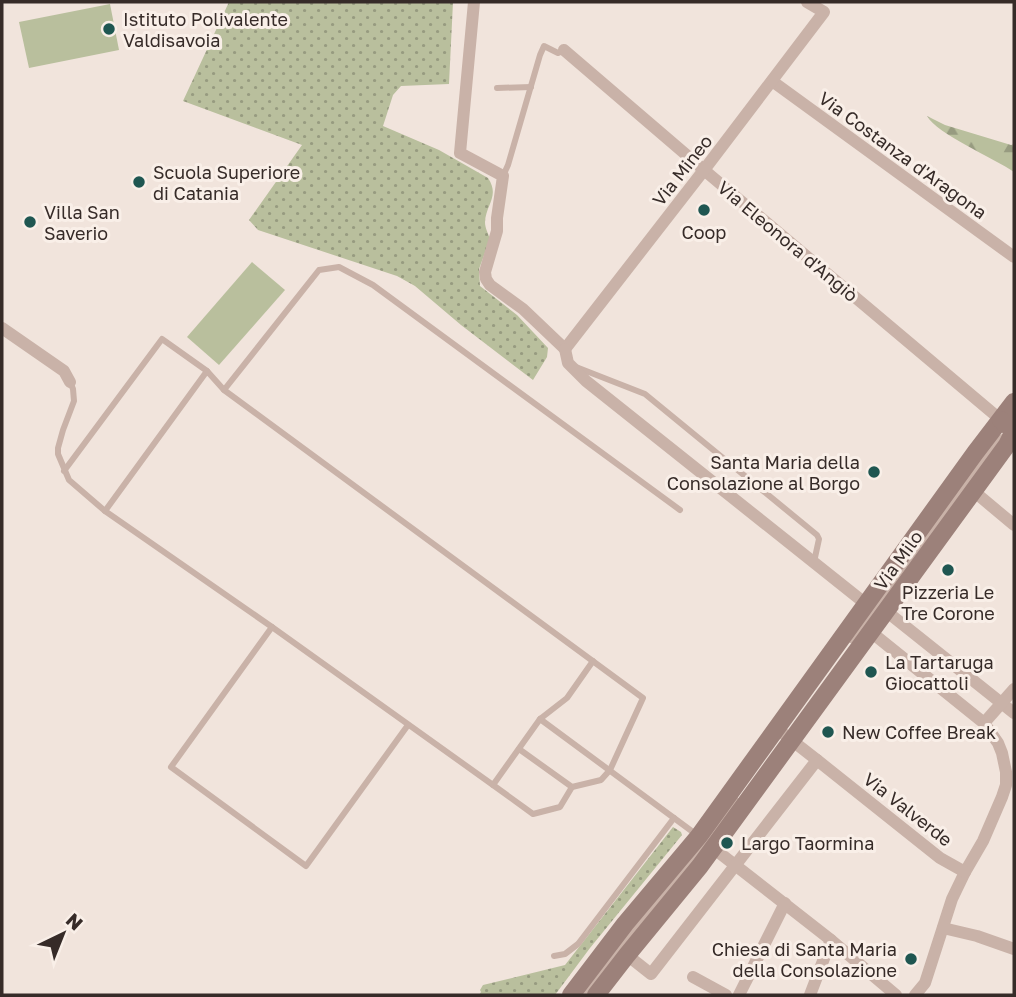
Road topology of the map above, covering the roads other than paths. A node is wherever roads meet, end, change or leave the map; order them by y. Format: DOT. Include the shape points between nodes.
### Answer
graph roads {
  1 [pos="474,2"];
  2 [pos="807,2"];
  3 [pos="564,50"];
  4 [pos="772,81"];
  5 [pos="531,87"];
  6 [pos="497,88"];
  7 [pos="704,170"];
  8 [pos="503,176"];
  9 [pos="1014,257"];
  10 [pos="2,328"];
  11 [pos="565,349"];
  12 [pos="568,363"];
  13 [pos="207,371"];
  14 [pos="70,382"];
  15 [pos="224,390"];
  16 [pos="1014,402"];
  17 [pos="1008,425"];
  18 [pos="64,471"];
  19 [pos="965,484"];
  20 [pos="680,510"];
  21 [pos="105,511"];
  22 [pos="1014,525"];
  23 [pos="814,562"];
  24 [pos="866,604"];
  25 [pos="886,611"];
  26 [pos="272,627"];
  27 [pos="871,632"];
  28 [pos="843,651"];
  29 [pos="593,661"];
  30 [pos="1014,689"];
  31 [pos="1002,703"];
  32 [pos="1014,713"];
  33 [pos="540,719"];
  34 [pos="984,723"];
  35 [pos="408,724"];
  36 [pos="785,732"];
  37 [pos="519,749"];
  38 [pos="817,760"];
  39 [pos="610,770"];
  40 [pos="493,785"];
  41 [pos="572,788"];
  42 [pos="1008,797"];
  43 [pos="737,799"];
  44 [pos="674,818"];
  45 [pos="706,842"];
  46 [pos="735,865"];
  47 [pos="965,872"];
  48 [pos="785,903"];
  49 [pos="943,928"];
  50 [pos="831,940"];
  51 [pos="1014,949"];
  52 [pos="627,955"];
  53 [pos="554,956"];
  54 [pos="693,977"];
  55 [pos="571,995"];
  56 [pos="583,995"];
  57 [pos="596,995"];
  58 [pos="726,995"];
  59 [pos="739,995"];
  60 [pos="810,995"];
  61 [pos="896,995"];
  62 [pos="915,995"];
  1 -- 8 [label="street" via="460,153"];
  2 -- 4 [label="street, Via Mineo" via="824,12"];
  3 -- 5 [label="lane" via="558,53 544,46"];
  3 -- 7 [label="street, Via Eleonora d'Angiò"];
  4 -- 7 [label="street, Via Mineo"];
  4 -- 9 [label="street, Via Costanza d'Aragona"];
  5 -- 6 [label="lane"];
  5 -- 8 [label="lane"];
  7 -- 11 [label="street, Via Mineo"];
  7 -- 17 [label="street, Via Eleonora d'Angiò"];
  8 -- 11 [label="street" via="486,279"];
  10 -- 14 [label="street" via="64,371"];
  11 -- 12 [label="street"];
  12 -- 23 [label="street"];
  12 -- 23 [label="lane" via="645,394 817,535"];
  13 -- 15 [label="lane"];
  13 -- 18 [label="lane" via="162,339"];
  13 -- 21 [label="lane"];
  14 -- 18 [label="lane" via="74,401 58,448"];
  15 -- 20 [label="lane" via="319,270 339,267 373,285"];
  15 -- 29 [label="lane"];
  16 -- 17 [label="main road, Via Milo"];
  17 -- 19 [label="main road, Via Milo" via="1007,445"];
  18 -- 21 [label="lane"];
  19 -- 22 [label="street"];
  19 -- 24 [label="main road, Via Milo"];
  19 -- 25 [label="main road, Via Milo"];
  19 -- 28 [label="lane"];
  21 -- 26 [label="lane"];
  23 -- 24 [label="street"];
  24 -- 36 [label="main road, Via Milo"];
  25 -- 27 [label="main road, Via Milo"];
  25 -- 31 [label="street"];
  26 -- 35 [label="lane"];
  26 -- 35 [label="lane" via="171,767 306,866"];
  27 -- 34 [label="street"];
  27 -- 36 [label="main road, Via Milo"];
  29 -- 33 [label="lane" via="567,698"];
  29 -- 39 [label="lane" via="643,698"];
  30 -- 31 [label="street"];
  31 -- 32 [label="street"];
  31 -- 34 [label="street"];
  33 -- 37 [label="lane"];
  33 -- 39 [label="lane"];
  34 -- 42 [label="street" via="998,743"];
  35 -- 40 [label="lane"];
  36 -- 38 [label="street, Via Valverde"];
  36 -- 45 [label="main road"];
  37 -- 40 [label="lane"];
  37 -- 41 [label="lane"];
  38 -- 46 [label="street"];
  38 -- 47 [label="street, Via Valverde" via="940,858"];
  39 -- 41 [label="lane" via="601,780"];
  39 -- 44 [label="lane"];
  40 -- 41 [label="lane" via="533,814 560,807"];
  42 -- 47 [label="street"];
  43 -- 45 [label="lane"];
  44 -- 45 [label="lane"];
  44 -- 53 [label="lane" via="578,943"];
  45 -- 46 [label="street"];
  45 -- 52 [label="main road"];
  45 -- 55 [label="main road" via="625,924"];
  45 -- 56 [label="lane"];
  46 -- 48 [label="street"];
  46 -- 52 [label="street" via="651,974"];
  47 -- 49 [label="street"];
  48 -- 50 [label="street"];
  48 -- 59 [label="street"];
  49 -- 51 [label="street"];
  49 -- 62 [label="street" via="925,983"];
  50 -- 60 [label="street"];
  50 -- 61 [label="street"];
  52 -- 57 [label="main road"];
  54 -- 58 [label="street"];
}
